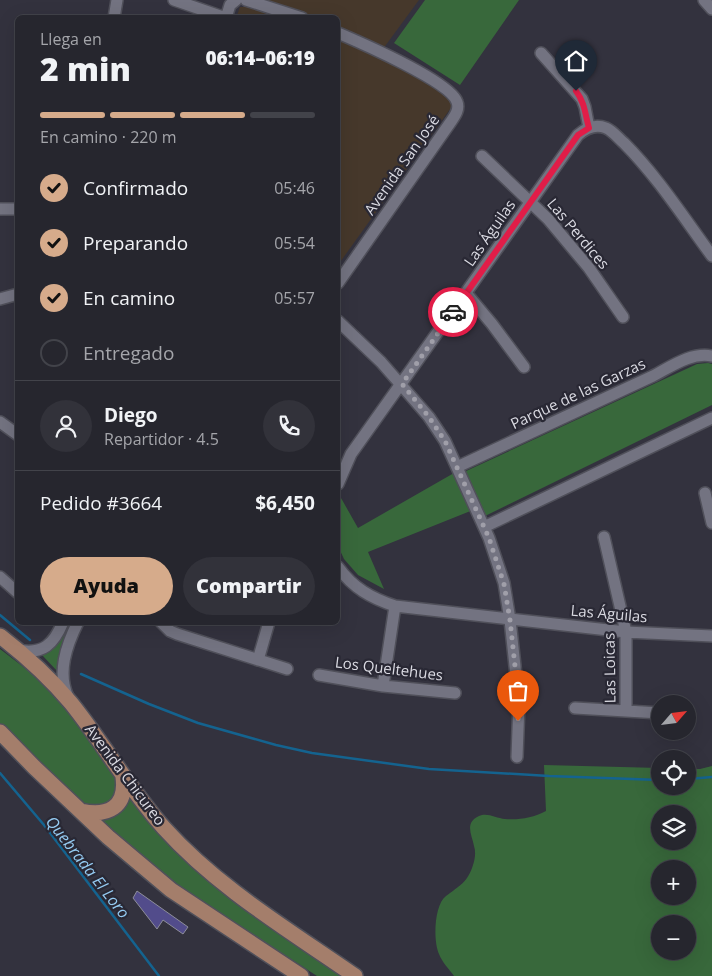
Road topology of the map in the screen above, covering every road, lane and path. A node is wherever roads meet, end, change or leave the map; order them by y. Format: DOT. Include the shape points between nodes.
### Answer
graph roads {
  1 [pos="116,0"];
  2 [pos="174,0"];
  3 [pos="236,0"];
  4 [pos="246,0"];
  5 [pos="704,0"];
  6 [pos="712,9"];
  7 [pos="114,15"];
  8 [pos="217,15"];
  9 [pos="227,15"];
  10 [pos="293,15"];
  11 [pos="340,33"];
  12 [pos="541,53"];
  13 [pos="589,128"];
  14 [pos="482,156"];
  15 [pos="530,200"];
  16 [pos="0,208"];
  17 [pos="15,209"];
  18 [pos="712,256"];
  19 [pos="340,280"];
  20 [pos="466,293"];
  21 [pos="15,295"];
  22 [pos="0,299"];
  23 [pos="623,317"];
  24 [pos="340,323"];
  25 [pos="712,356"];
  26 [pos="524,367"];
  27 [pos="402,384"];
  28 [pos="712,418"];
  29 [pos="0,422"];
  30 [pos="15,433"];
  31 [pos="342,462"];
  32 [pos="457,466"];
  33 [pos="705,493"];
  34 [pos="712,523"];
  35 [pos="484,526"];
  36 [pos="604,537"];
  37 [pos="340,570"];
  38 [pos="0,577"];
  39 [pos="15,590"];
  40 [pos="395,606"];
  41 [pos="510,620"];
  42 [pos="62,625"];
  43 [pos="77,625"];
  44 [pos="164,625"];
  45 [pos="268,625"];
  46 [pos="626,632"];
  47 [pos="0,636"];
  48 [pos="712,636"];
  49 [pos="18,650"];
  50 [pos="258,660"];
  51 [pos="287,669"];
  52 [pos="319,675"];
  53 [pos="383,686"];
  54 [pos="455,693"];
  55 [pos="71,704"];
  56 [pos="575,708"];
  57 [pos="626,711"];
  58 [pos="651,712"];
  59 [pos="0,732"];
  60 [pos="517,757"];
  61 [pos="123,777"];
  62 [pos="81,811"];
  63 [pos="301,976"];
  64 [pos="355,976"];
  1 -- 7 [label="street"];
  2 -- 8 [label="street"];
  3 -- 9 [label="street" via="230,5"];
  4 -- 10 [label="street"];
  5 -- 6 [label="street"];
  11 -- 19 [label="street, Avenida San José" via="416,71 453,94 458,105 450,123"];
  12 -- 13 [label="street" via="582,99"];
  13 -- 15 [label="street, Las Águilas" via="578,135"];
  13 -- 18 [label="street" via="610,130 632,152"];
  14 -- 15 [label="street, Las Perdices"];
  15 -- 20 [label="street, Las Águilas"];
  15 -- 23 [label="street, Las Perdices" via="572,247"];
  16 -- 17 [label="street"];
  20 -- 26 [label="street"];
  20 -- 27 [label="street, Las Águilas"];
  21 -- 22 [label="street"];
  24 -- 27 [label="street"];
  25 -- 32 [label="street, Parque de las Garzas" via="683,360"];
  27 -- 31 [label="street, Las Águilas"];
  27 -- 32 [label="street" via="429,417"];
  28 -- 35 [label="street"];
  29 -- 30 [label="street"];
  32 -- 35 [label="street"];
  33 -- 34 [label="street"];
  35 -- 41 [label="street" via="504,584"];
  36 -- 46 [label="street, Las Loicas"];
  37 -- 40 [label="street, Las Águilas" via="363,593"];
  38 -- 39 [label="street"];
  40 -- 41 [label="street, Las Águilas"];
  40 -- 53 [label="street"];
  41 -- 46 [label="street, Las Águilas"];
  41 -- 60 [label="street" via="519,703"];
  42 -- 49 [label="street" via="56,638 46,646"];
  43 -- 55 [label="street" via="63,670 63,683"];
  44 -- 50 [label="street" via="177,634"];
  45 -- 50 [label="street"];
  46 -- 48 [label="street, Las Águilas"];
  46 -- 57 [label="street, Las Loicas"];
  47 -- 49 [label="main road, Avenida Chicureo"];
  49 -- 55 [label="main road, Avenida Chicureo"];
  50 -- 51 [label="street"];
  52 -- 53 [label="street, Los Queltehues"];
  53 -- 54 [label="street, Los Queltehues"];
  55 -- 61 [label="main road, Avenida Chicureo"];
  56 -- 57 [label="street, Las Loicas"];
  57 -- 58 [label="street, Las Loicas"];
  59 -- 62 [label="main road"];
  61 -- 62 [label="main road" via="122,796 113,808 100,812"];
  61 -- 64 [label="main road, Avenida Chicureo" via="165,828 208,872"];
  62 -- 63 [label="main road" via="171,890"];
}
